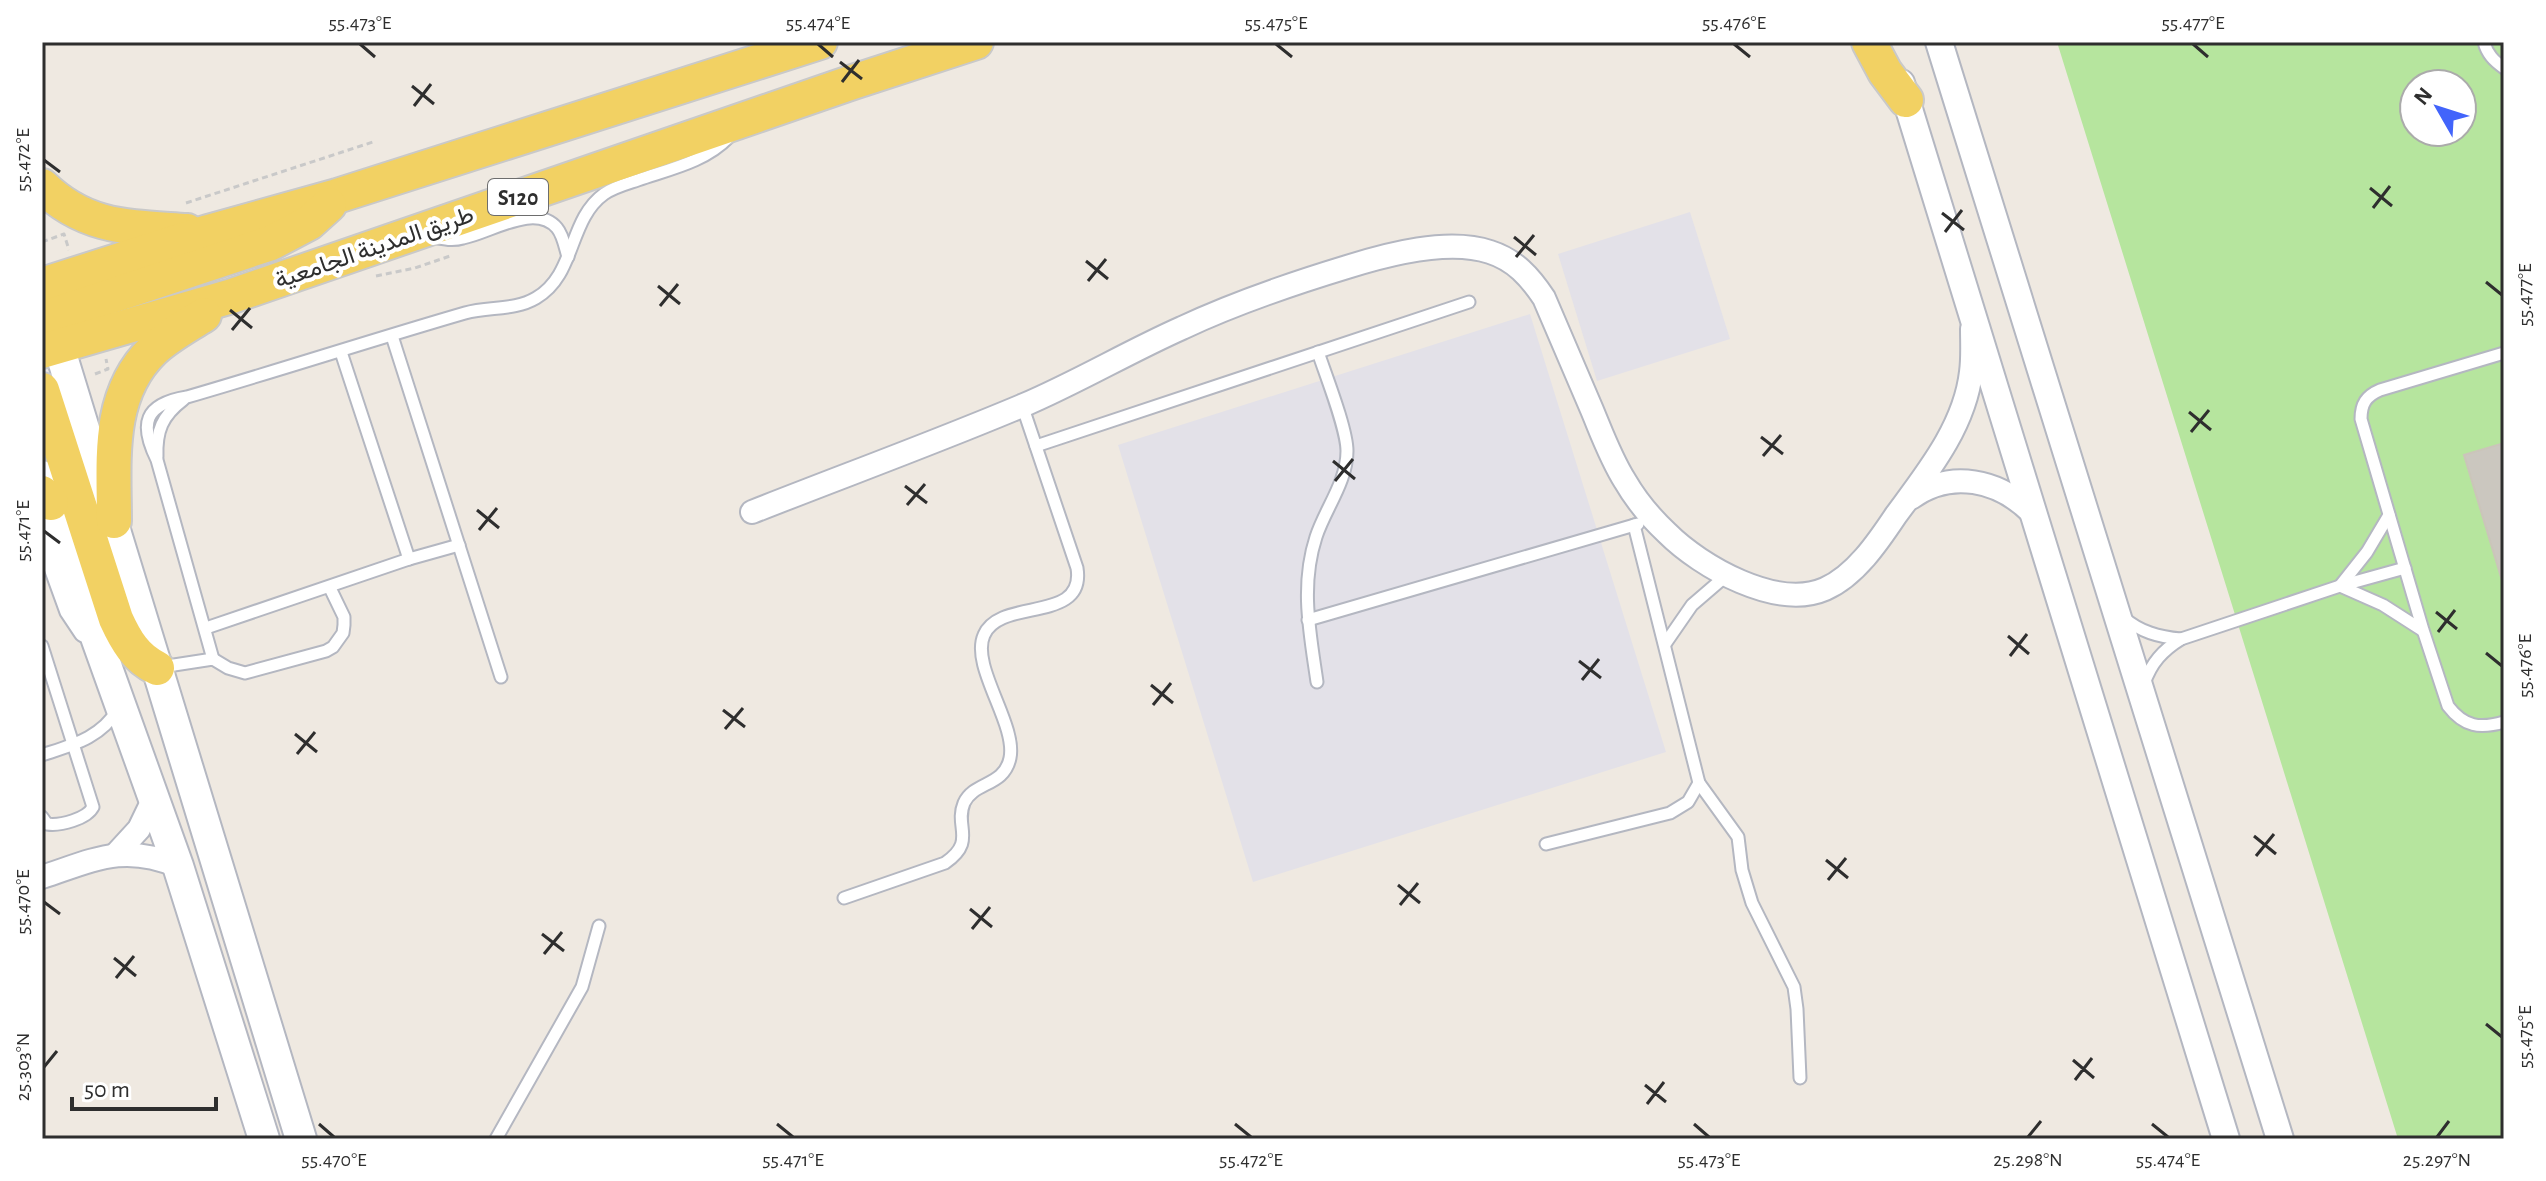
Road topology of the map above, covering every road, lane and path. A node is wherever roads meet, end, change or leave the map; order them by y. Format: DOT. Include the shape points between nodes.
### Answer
graph roads {
  1 [pos="820,42"];
  2 [pos="976,42"];
  3 [pos="1869,42"];
  4 [pos="1887,42"];
  5 [pos="1939,42"];
  6 [pos="2484,42"];
  7 [pos="2504,68"];
  8 [pos="1906,100"];
  9 [pos="741,121"];
  10 [pos="376,141"];
  11 [pos="42,186"];
  12 [pos="337,196"];
  13 [pos="178,205"];
  14 [pos="208,232"];
  15 [pos="419,232"];
  16 [pos="462,252"];
  17 [pos="568,257"];
  18 [pos="368,277"];
  19 [pos="232,296"];
  20 [pos="1469,302"];
  21 [pos="1973,316"];
  22 [pos="46,317"];
  23 [pos="392,336"];
  24 [pos="341,352"];
  25 [pos="1318,352"];
  26 [pos="2504,353"];
  27 [pos="42,390"];
  28 [pos="1022,405"];
  29 [pos="1036,446"];
  30 [pos="44,500"];
  31 [pos="1907,501"];
  32 [pos="752,512"];
  33 [pos="2032,513"];
  34 [pos="2389,515"];
  35 [pos="114,521"];
  36 [pos="1644,522"];
  37 [pos="459,545"];
  38 [pos="409,559"];
  39 [pos="2405,568"];
  40 [pos="1728,574"];
  41 [pos="2340,586"];
  42 [pos="330,588"];
  43 [pos="2117,612"];
  44 [pos="1308,620"];
  45 [pos="206,628"];
  46 [pos="2423,630"];
  47 [pos="2181,639"];
  48 [pos="1665,644"];
  49 [pos="42,646"];
  50 [pos="213,659"];
  51 [pos="157,668"];
  52 [pos="501,677"];
  53 [pos="1317,682"];
  54 [pos="2142,690"];
  55 [pos="120,705"];
  56 [pos="2504,722"];
  57 [pos="73,745"];
  58 [pos="42,755"];
  59 [pos="1699,783"];
  60 [pos="153,800"];
  61 [pos="42,817"];
  62 [pos="1546,844"];
  63 [pos="117,853"];
  64 [pos="178,866"];
  65 [pos="42,877"];
  66 [pos="844,898"];
  67 [pos="599,926"];
  68 [pos="1800,1078"];
  69 [pos="264,1139"];
  70 [pos="301,1139"];
  71 [pos="496,1139"];
  72 [pos="2226,1139"];
  73 [pos="2280,1139"];
  1 -- 12 [label="main road, S120"];
  2 -- 9 [label="main road, طريق المدينة الجامعية / S120"];
  3 -- 8 [label="main road"];
  4 -- 8 [label="street"];
  5 -- 43 [label="street"];
  6 -- 7 [label="lane"];
  8 -- 21 [label="street"];
  9 -- 15 [label="main road, طريق المدينة الجامعية / S120"];
  9 -- 17 [label="lane" via="709,154 602,195 583,217"];
  10 -- 13 [label="path"];
  11 -- 14 [label="main road" via="67,207 98,222"];
  12 -- 14 [label="main road, S120"];
  12 -- 22 [label="main road" via="309,223 280,239"];
  14 -- 22 [label="main road, S120"];
  15 -- 17 [label="lane" via="459,239 526,217 543,218 561,234"];
  15 -- 19 [label="main road, طريق المدينة الجامعية / S120"];
  16 -- 18 [label="path"];
  17 -- 23 [label="lane" via="553,283 523,304 469,312"];
  19 -- 22 [label="main road, طريق المدينة الجامعية / S120"];
  19 -- 35 [label="main road" via="165,341 133,376 116,425"];
  20 -- 25 [label="lane"];
  21 -- 31 [label="street" via="1972,371 1964,403"];
  21 -- 33 [label="street"];
  22 -- 35 [label="main road"];
  23 -- 24 [label="lane"];
  23 -- 37 [label="lane"];
  24 -- 38 [label="lane"];
  24 -- 45 [label="lane" via="187,397 162,421 157,460"];
  25 -- 29 [label="lane"];
  25 -- 44 [label="lane" via="1347,447 1342,478 1322,518 1309,563"];
  26 -- 34 [label="lane" via="2380,390 2365,401 2361,419"];
  27 -- 51 [label="main road" via="116,619 132,649"];
  28 -- 29 [label="lane"];
  28 -- 32 [label="street"];
  28 -- 36 [label="street" via="1183,327 1276,289 1379,257 1428,248 1488,251 1510,261 1544,298"];
  29 -- 66 [label="lane" via="1078,581 1065,599 1002,618 983,637 982,656 1010,746 1009,763 999,778 965,801 964,836 952,858"];
  30 -- 55 [label="main road"];
  31 -- 33 [label="street" via="1944,483 1972,481 1999,488"];
  31 -- 40 [label="street" via="1851,571 1826,588 1782,594"];
  33 -- 72 [label="street"];
  34 -- 39 [label="lane"];
  34 -- 41 [label="lane"];
  35 -- 51 [label="main road"];
  36 -- 40 [label="street"];
  36 -- 44 [label="lane"];
  36 -- 48 [label="lane"];
  37 -- 38 [label="lane"];
  37 -- 52 [label="lane"];
  38 -- 42 [label="lane"];
  39 -- 41 [label="lane"];
  39 -- 46 [label="lane"];
  40 -- 48 [label="lane" via="1692,605"];
  41 -- 46 [label="lane"];
  41 -- 47 [label="lane"];
  42 -- 45 [label="lane"];
  42 -- 50 [label="lane" via="344,617 343,633 333,647 245,673"];
  43 -- 47 [label="lane" via="2146,632"];
  43 -- 54 [label="street"];
  44 -- 53 [label="lane"];
  45 -- 50 [label="lane"];
  46 -- 56 [label="lane" via="2456,716 2478,727"];
  47 -- 54 [label="lane" via="2156,660"];
  48 -- 59 [label="lane"];
  49 -- 57 [label="lane"];
  50 -- 51 [label="lane"];
  51 -- 70 [label="main road"];
  54 -- 73 [label="street"];
  55 -- 57 [label="lane" via="103,728"];
  55 -- 60 [label="main road"];
  57 -- 58 [label="lane"];
  57 -- 61 [label="lane" via="92,811 55,825"];
  59 -- 62 [label="lane" via="1688,802 1670,813"];
  59 -- 68 [label="lane" via="1738,837 1752,903 1794,987"];
  60 -- 63 [label="street" via="139,829"];
  60 -- 64 [label="main road"];
  63 -- 64 [label="street" via="148,855"];
  63 -- 65 [label="street"];
  64 -- 69 [label="main road"];
  67 -- 71 [label="lane" via="582,987"];
}
